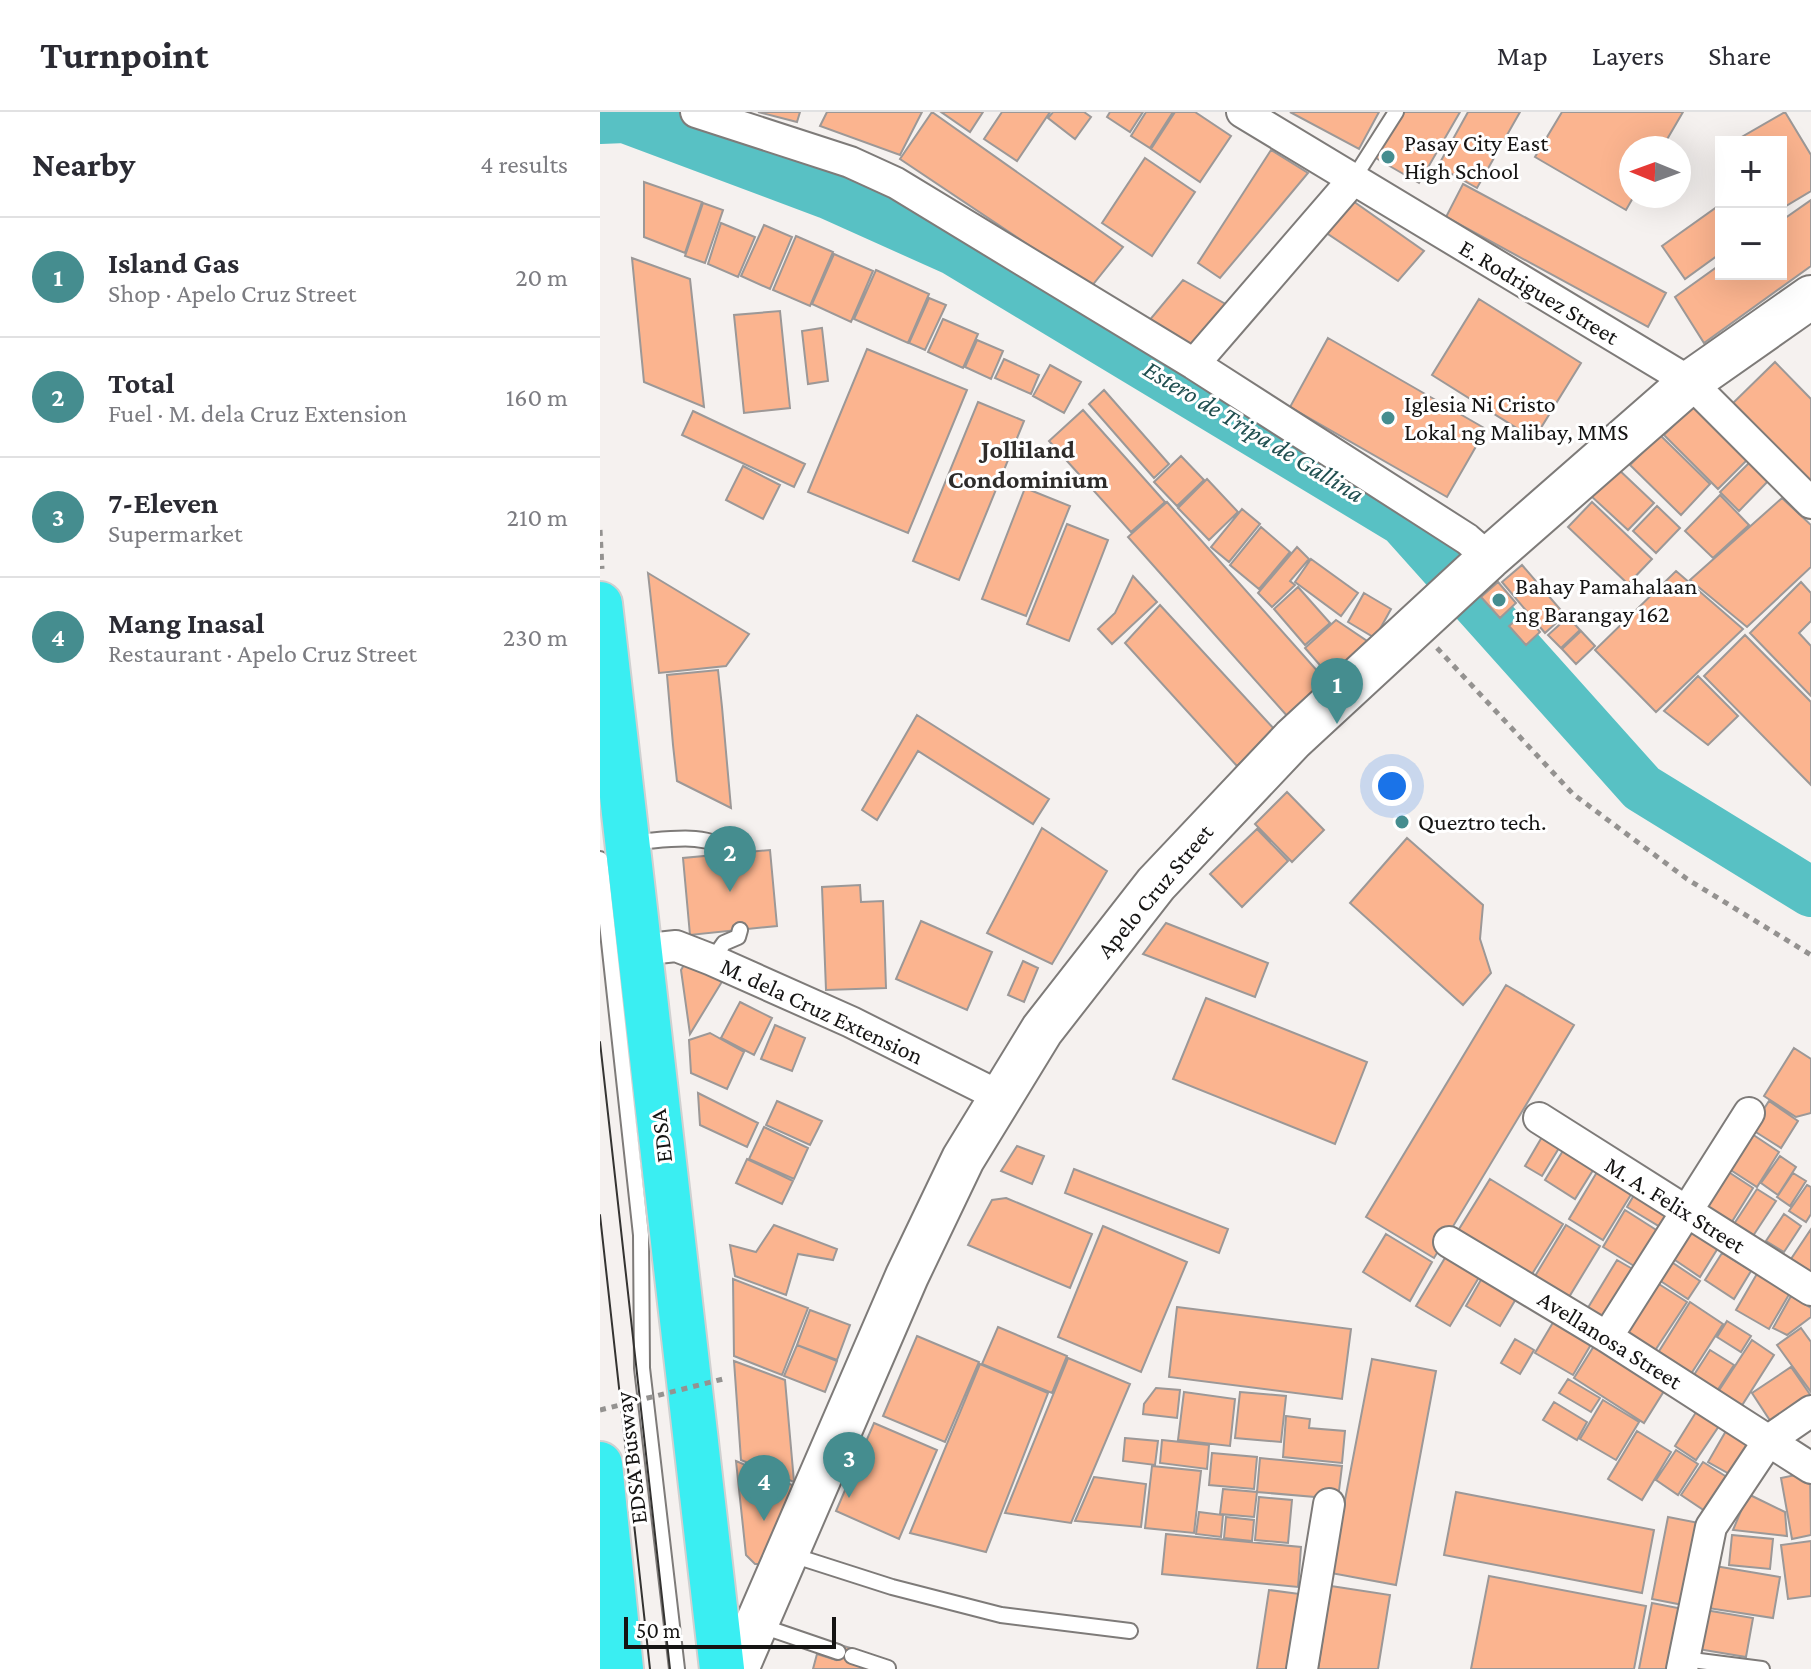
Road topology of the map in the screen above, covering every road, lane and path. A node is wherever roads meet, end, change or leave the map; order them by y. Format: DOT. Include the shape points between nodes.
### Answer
graph roads {
  1 [pos="696,112"];
  2 [pos="1242,112"];
  3 [pos="1396,112"];
  4 [pos="1352,181"];
  5 [pos="1811,297"];
  6 [pos="1194,364"];
  7 [pos="1690,382"];
  8 [pos="1811,503"];
  9 [pos="1480,566"];
  10 [pos="600,604"];
  11 [pos="1419,622"];
  12 [pos="613,851"];
  13 [pos="730,853"];
  14 [pos="740,930"];
  15 [pos="639,950"];
  16 [pos="1811,955"];
  17 [pos="712,960"];
  18 [pos="1001,1097"];
  19 [pos="1749,1113"];
  20 [pos="1539,1118"];
  21 [pos="1686,1212"];
  22 [pos="1449,1242"];
  23 [pos="1811,1290"];
  24 [pos="1607,1337"];
  25 [pos="727,1378"];
  26 [pos="600,1410"];
  27 [pos="1811,1411"];
  28 [pos="1769,1440"];
  29 [pos="600,1464"];
  30 [pos="1811,1468"];
  31 [pos="1329,1504"];
  32 [pos="787,1553"];
  33 [pos="757,1624"];
  34 [pos="1130,1631"];
  35 [pos="1683,1664"];
  36 [pos="888,1668"];
  37 [pos="621,1669"];
  38 [pos="677,1669"];
  39 [pos="722,1669"];
  40 [pos="737,1669"];
  41 [pos="1302,1669"];
  42 [pos="1762,1669"];
  1 -- 6 [label="street" via="850,162 896,183"];
  2 -- 4 [label="street, E. Rodriguez Street"];
  3 -- 4 [label="lane"];
  4 -- 6 [label="street"];
  4 -- 7 [label="street, E. Rodriguez Street"];
  5 -- 7 [label="street, Apelo Cruz Street"];
  6 -- 9 [label="street" via="1467,539"];
  7 -- 8 [label="street, E. Rodriguez Street"];
  7 -- 9 [label="street, Apelo Cruz Street"];
  9 -- 11 [label="street, Apelo Cruz Street"];
  10 -- 12 [label="highway, EDSA"];
  11 -- 16 [label="path" via="1573,794 1687,879"];
  11 -- 18 [label="street, Apelo Cruz Street" via="1293,739 1167,870 1042,1030"];
  12 -- 13 [label="lane" via="707,840 720,842"];
  12 -- 15 [label="highway, EDSA"];
  12 -- 38 [label="lane, EDSA Busway" via="641,1235 642,1368"];
  14 -- 17 [label="lane"];
  15 -- 17 [label="street, M. dela Cruz Extension" via="676,946"];
  15 -- 39 [label="highway, EDSA"];
  17 -- 18 [label="street, M. dela Cruz Extension"];
  18 -- 32 [label="street, Apelo Cruz Street" via="963,1159 907,1276"];
  19 -- 21 [label="street"];
  20 -- 21 [label="street, M. A. Felix Street"];
  21 -- 23 [label="street, M. A. Felix Street"];
  21 -- 24 [label="street"];
  22 -- 24 [label="street, Avellanosa Street"];
  24 -- 28 [label="street, Avellanosa Street"];
  25 -- 26 [label="path, bridge"];
  27 -- 28 [label="street"];
  28 -- 30 [label="street, Avellanosa Street"];
  28 -- 35 [label="street" via="1711,1527"];
  29 -- 37 [label="highway"];
  31 -- 41 [label="street"];
  32 -- 33 [label="street, Apelo Cruz Street"];
  32 -- 34 [label="lane" via="1001,1615"];
  33 -- 36 [label="lane"];
  33 -- 40 [label="street, Apelo Cruz Street"];
  35 -- 42 [label="lane"];
}
